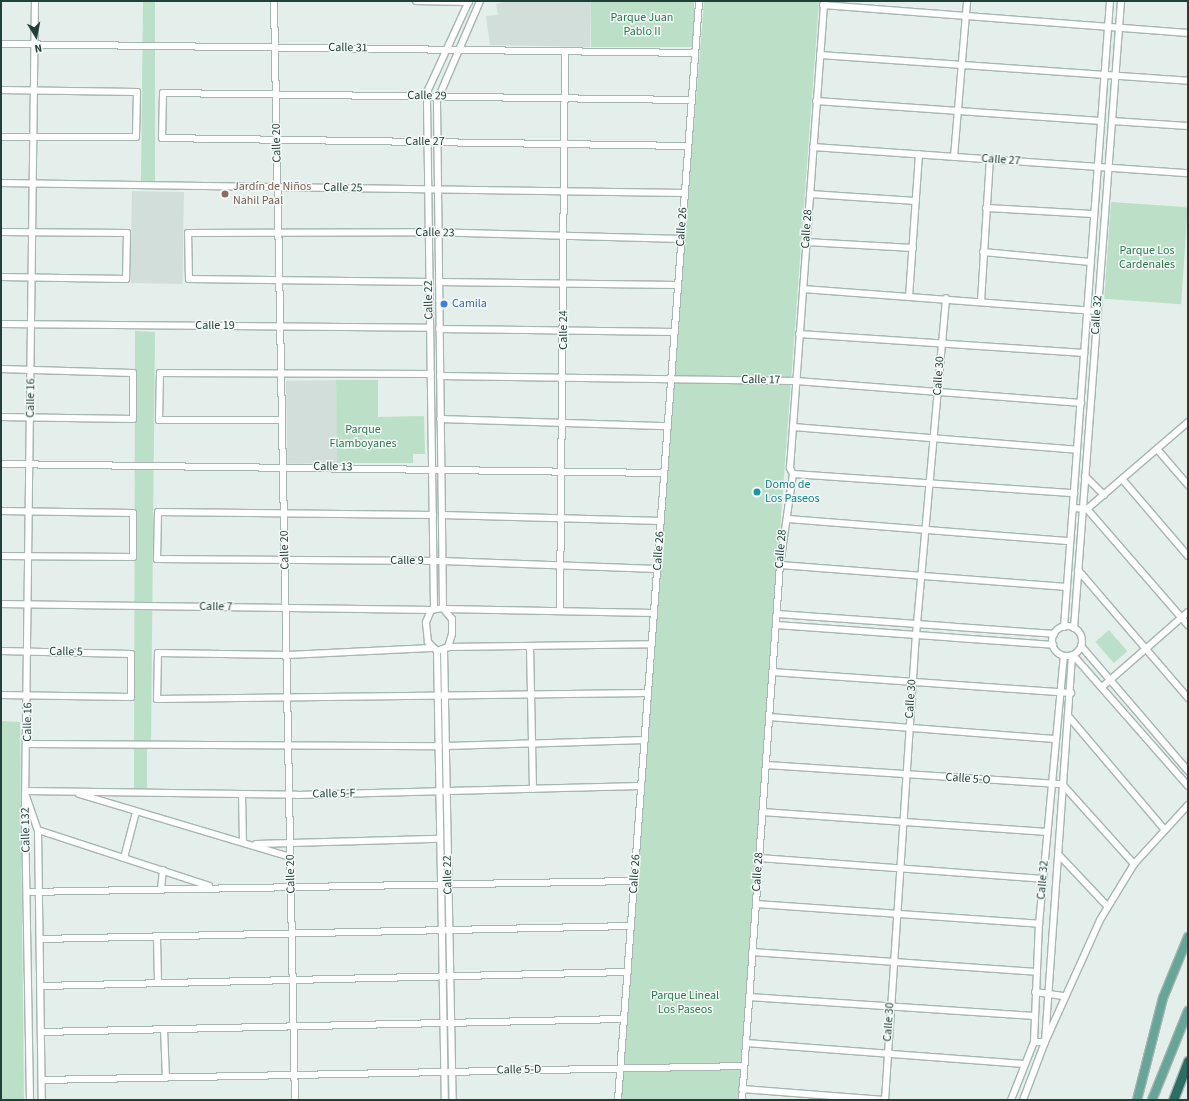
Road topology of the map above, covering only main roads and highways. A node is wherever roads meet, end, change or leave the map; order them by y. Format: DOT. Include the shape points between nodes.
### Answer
graph roads {
  1 [pos="1188,938"];
  2 [pos="1188,1011"];
  3 [pos="1188,1061"];
  4 [pos="1137,1100"];
  5 [pos="1152,1100"];
  6 [pos="1173,1100"];
  1 -- 4 [label="main road" via="1163,998"];
  2 -- 5 [label="main road"];
  3 -- 6 [label="highway"];
}
